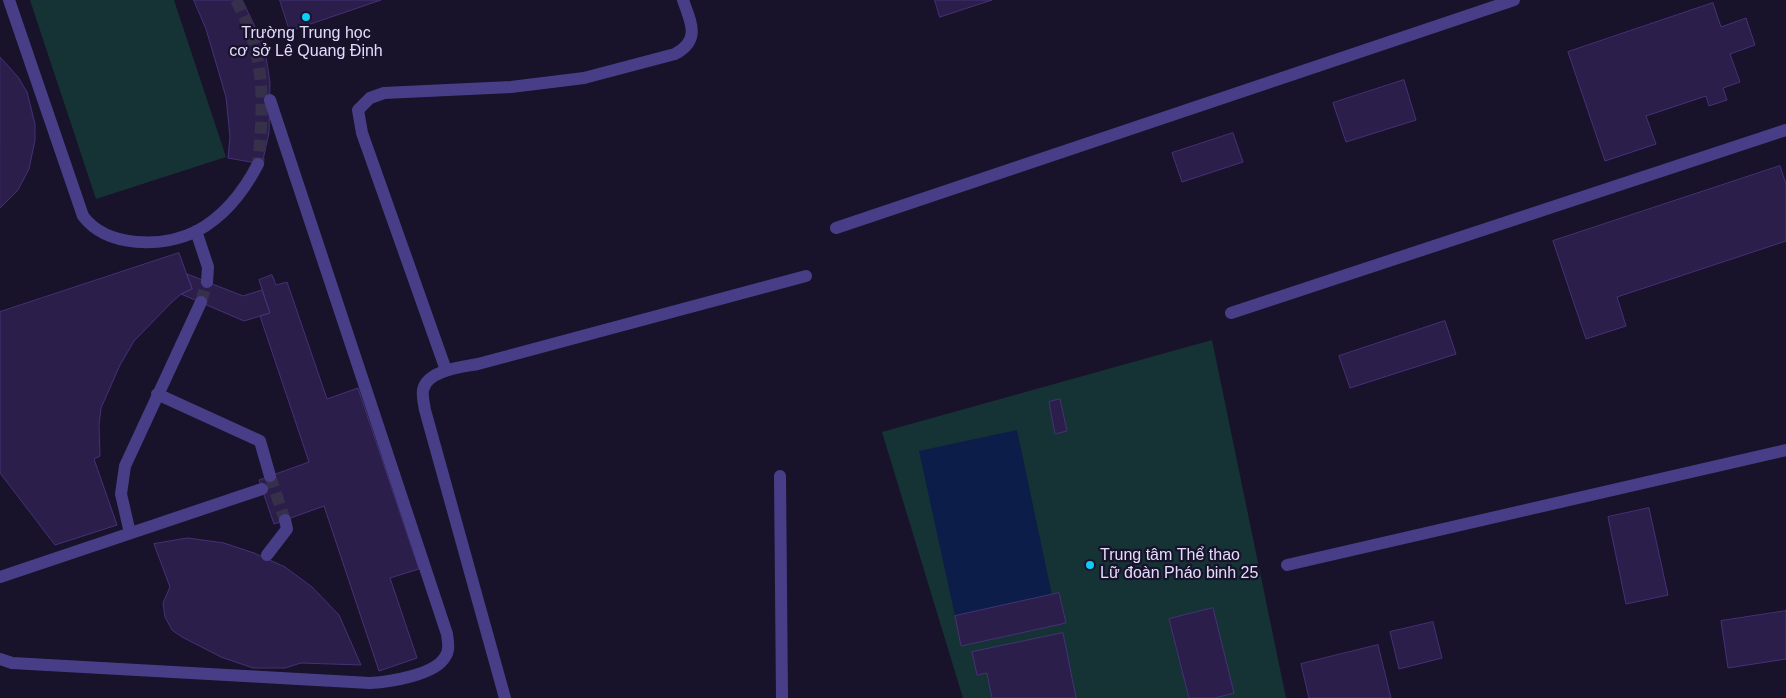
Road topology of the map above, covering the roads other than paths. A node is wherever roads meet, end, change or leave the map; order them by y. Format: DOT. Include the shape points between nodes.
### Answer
graph roads {
  1 [pos="9,0"];
  2 [pos="683,0"];
  3 [pos="1514,0"];
  4 [pos="1492,4"];
  5 [pos="270,100"];
  6 [pos="1786,130"];
  7 [pos="258,164"];
  8 [pos="836,228"];
  9 [pos="196,231"];
  10 [pos="806,276"];
  11 [pos="207,282"];
  12 [pos="201,302"];
  13 [pos="1231,313"];
  14 [pos="446,370"];
  15 [pos="157,394"];
  16 [pos="1786,450"];
  17 [pos="270,476"];
  18 [pos="780,476"];
  19 [pos="262,489"];
  20 [pos="285,520"];
  21 [pos="130,533"];
  22 [pos="267,555"];
  23 [pos="1286,566"];
  24 [pos="0,577"];
  25 [pos="0,659"];
  26 [pos="505,698"];
  27 [pos="782,698"];
  1 -- 9 [label="street" via="83,216 90,226 110,236 139,242 171,239"];
  2 -- 14 [label="street" via="692,35 687,47 675,54 584,78 511,87 384,94 370,98 358,110 362,133"];
  3 -- 4 [label="street"];
  4 -- 8 [label="street"];
  5 -- 25 [label="street" via="447,634 446,656 441,663 418,673 370,683 12,664"];
  6 -- 13 [label="street"];
  7 -- 9 [label="street" via="241,194"];
  9 -- 11 [label="street" via="208,267"];
  10 -- 14 [label="street"];
  12 -- 15 [label="street"];
  14 -- 26 [label="street" via="426,382 422,391 425,410"];
  15 -- 17 [label="street" via="260,441"];
  15 -- 21 [label="street" via="130,452 122,482 121,494"];
  16 -- 23 [label="street"];
  18 -- 27 [label="street"];
  19 -- 21 [label="street"];
  20 -- 22 [label="street" via="287,529"];
  21 -- 24 [label="street"];
}
